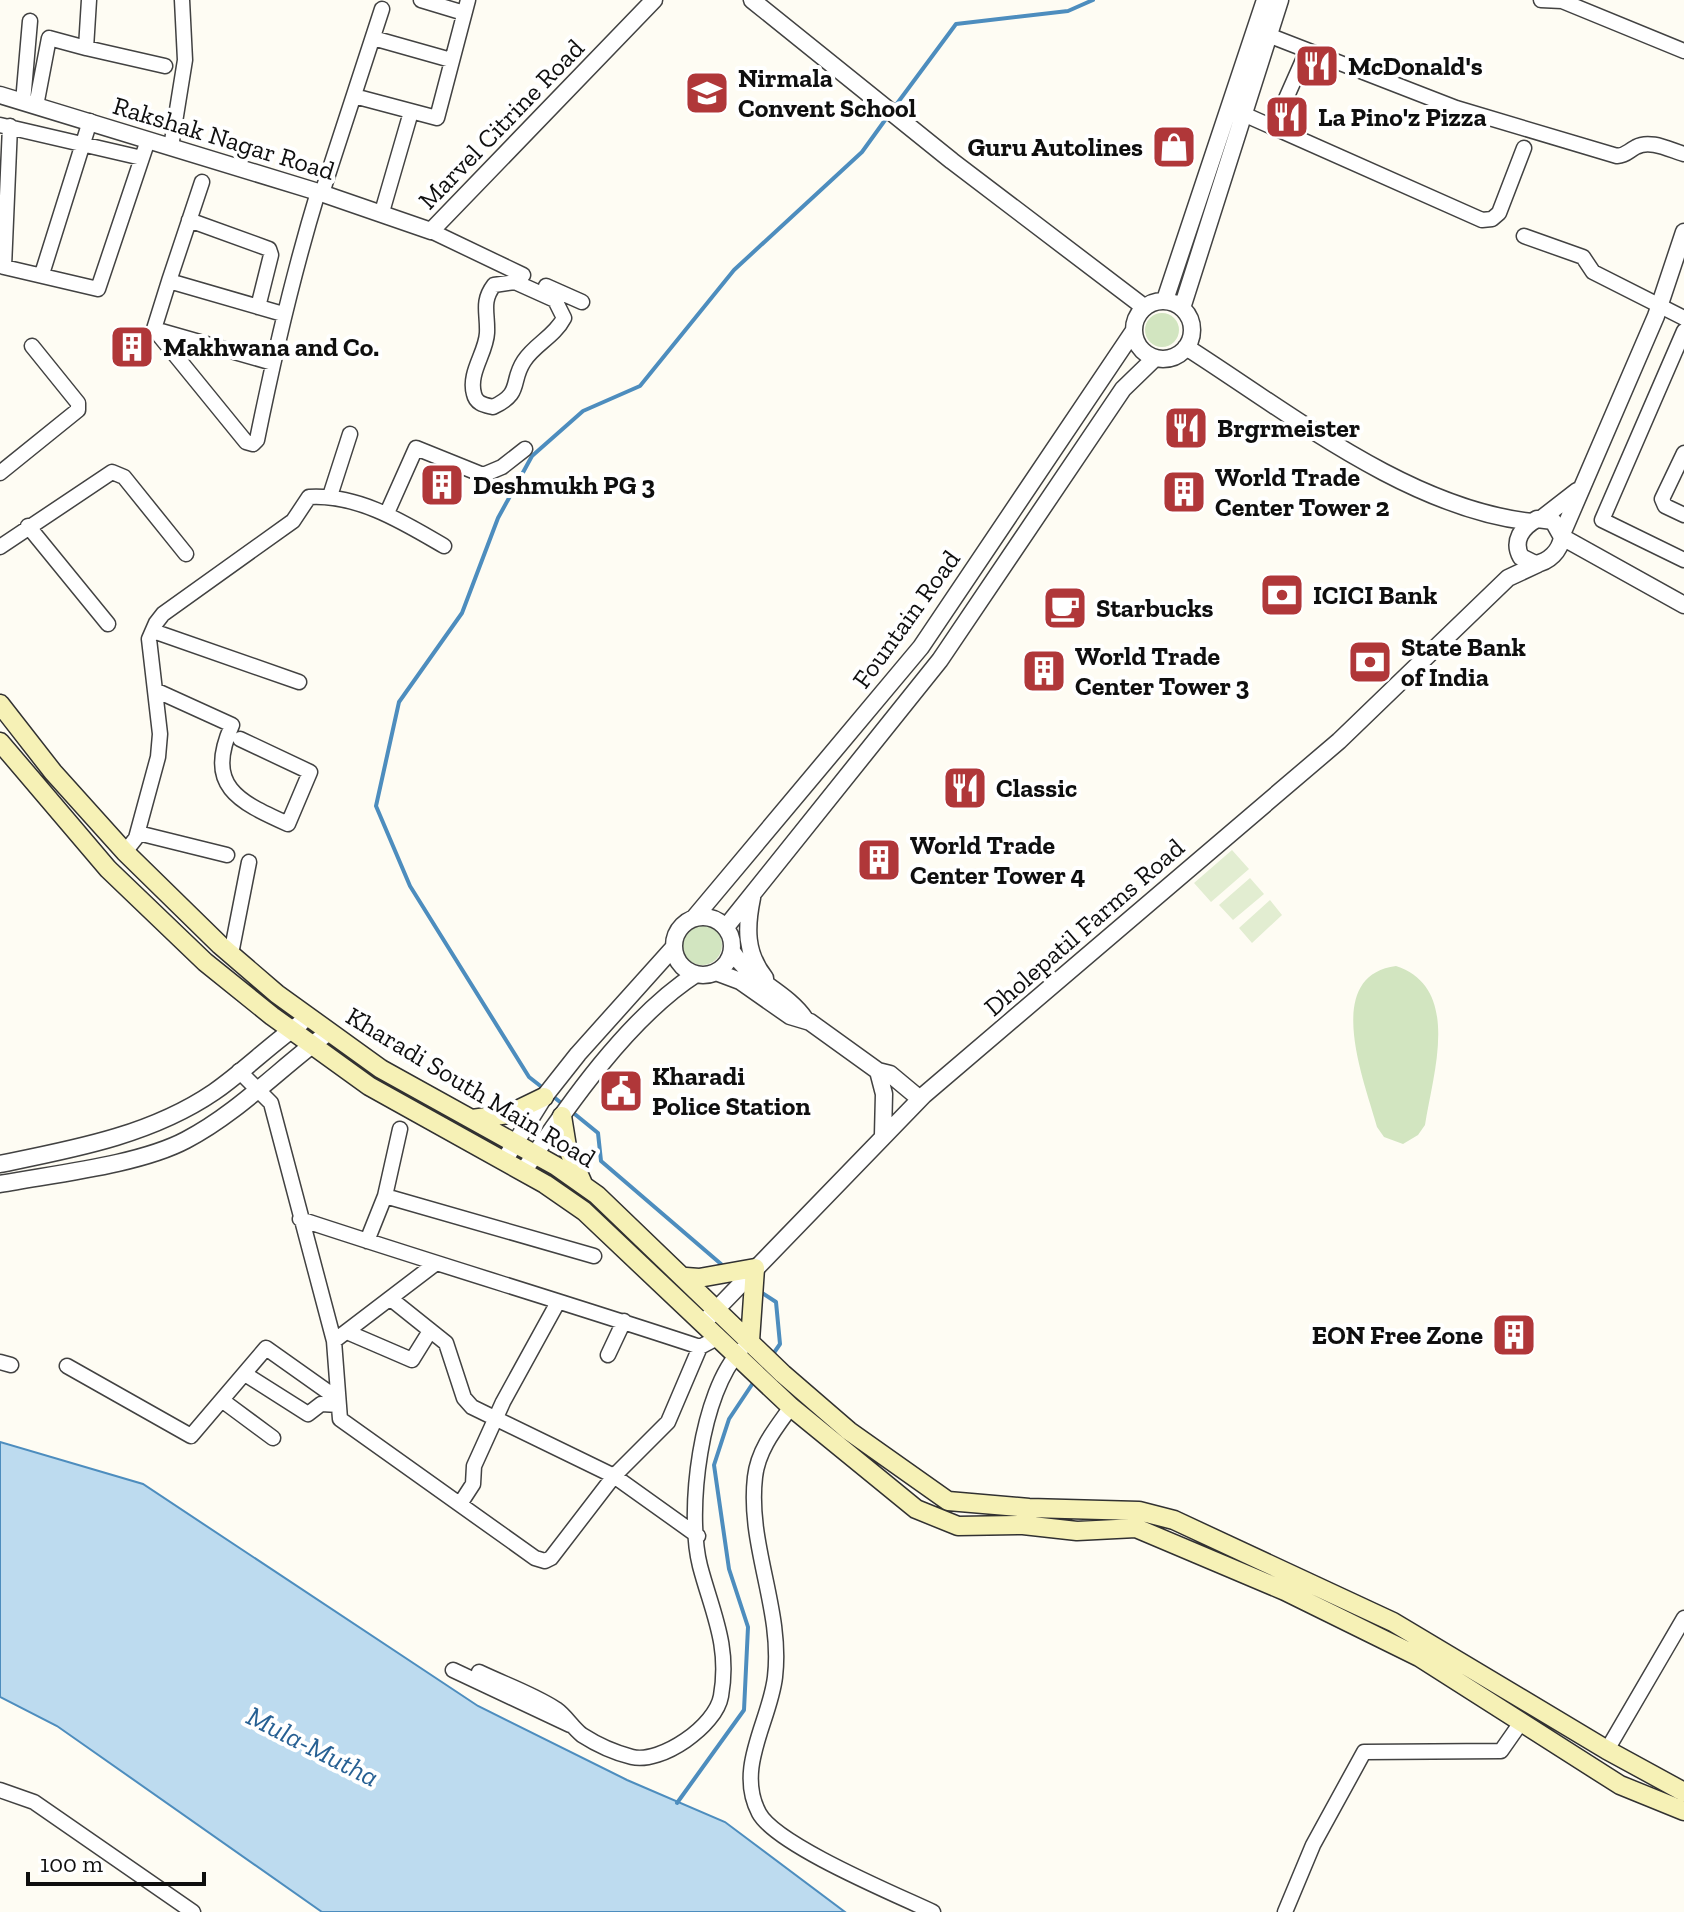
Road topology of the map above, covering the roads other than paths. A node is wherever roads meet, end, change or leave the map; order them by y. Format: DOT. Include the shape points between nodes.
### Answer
graph roads {
  1 [pos="89,0"];
  2 [pos="182,0"];
  3 [pos="421,0"];
  4 [pos="654,0"];
  5 [pos="752,0"];
  6 [pos="1265,0"];
  7 [pos="1280,0"];
  8 [pos="1541,0"];
  9 [pos="466,6"];
  10 [pos="382,9"];
  11 [pos="30,21"];
  12 [pos="1268,35"];
  13 [pos="373,38"];
  14 [pos="86,48"];
  15 [pos="1307,51"];
  16 [pos="1684,51"];
  17 [pos="451,60"];
  18 [pos="165,66"];
  19 [pos="0,95"];
  20 [pos="354,96"];
  21 [pos="30,104"];
  22 [pos="411,112"];
  23 [pos="1241,113"];
  24 [pos="90,121"];
  25 [pos="5,125"];
  26 [pos="1273,128"];
  27 [pos="148,140"];
  28 [pos="84,142"];
  29 [pos="171,147"];
  30 [pos="1524,148"];
  31 [pos="1684,154"];
  32 [pos="142,158"];
  33 [pos="202,182"];
  34 [pos="320,193"];
  35 [pos="4,198"];
  36 [pos="382,212"];
  37 [pos="189,220"];
  38 [pos="431,231"];
  39 [pos="1684,232"];
  40 [pos="1524,236"];
  41 [pos="2,267"];
  42 [pos="42,274"];
  43 [pos="516,277"];
  44 [pos="169,281"];
  45 [pos="1165,300"];
  46 [pos="582,302"];
  47 [pos="1660,303"];
  48 [pos="258,307"];
  49 [pos="1144,307"];
  50 [pos="1182,308"];
  51 [pos="283,314"];
  52 [pos="1684,318"];
  53 [pos="154,329"];
  54 [pos="1684,331"];
  55 [pos="1133,332"];
  56 [pos="32,346"];
  57 [pos="1186,347"];
  58 [pos="1155,358"];
  59 [pos="273,363"];
  60 [pos="350,434"];
  61 [pos="525,449"];
  62 [pos="1684,453"];
  63 [pos="0,473"];
  64 [pos="1581,488"];
  65 [pos="330,496"];
  66 [pos="387,513"];
  67 [pos="1684,515"];
  68 [pos="1493,518"];
  69 [pos="1536,520"];
  70 [pos="28,526"];
  71 [pos="1562,535"];
  72 [pos="444,546"];
  73 [pos="0,547"];
  74 [pos="1517,547"];
  75 [pos="186,554"];
  76 [pos="1598,556"];
  77 [pos="1545,560"];
  78 [pos="1684,560"];
  79 [pos="1508,578"];
  80 [pos="1684,605"];
  81 [pos="108,624"];
  82 [pos="153,631"];
  83 [pos="299,682"];
  84 [pos="155,690"];
  85 [pos="0,704"];
  86 [pos="240,739"];
  87 [pos="0,742"];
  88 [pos="138,833"];
  89 [pos="125,852"];
  90 [pos="227,855"];
  91 [pos="249,862"];
  92 [pos="753,892"];
  93 [pos="694,918"];
  94 [pos="726,927"];
  95 [pos="674,947"];
  96 [pos="732,951"];
  97 [pos="231,954"];
  98 [pos="716,972"];
  99 [pos="696,974"];
  100 [pos="771,985"];
  101 [pos="309,1018"];
  102 [pos="805,1019"];
  103 [pos="291,1030"];
  104 [pos="329,1032"];
  105 [pos="311,1045"];
  106 [pos="239,1071"];
  107 [pos="881,1077"];
  108 [pos="257,1087"];
  109 [pos="548,1092"];
  110 [pos="916,1103"];
  111 [pos="568,1108"];
  112 [pos="472,1119"];
  113 [pos="400,1129"];
  114 [pos="883,1135"];
  115 [pos="515,1144"];
  116 [pos="535,1154"];
  117 [pos="504,1161"];
  118 [pos="0,1164"];
  119 [pos="523,1172"];
  120 [pos="0,1184"];
  121 [pos="583,1184"];
  122 [pos="385,1196"];
  123 [pos="300,1219"];
  124 [pos="367,1241"];
  125 [pos="594,1256"];
  126 [pos="435,1264"];
  127 [pos="755,1268"];
  128 [pos="686,1277"];
  129 [pos="391,1299"];
  130 [pos="558,1302"];
  131 [pos="716,1308"];
  132 [pos="624,1321"];
  133 [pos="703,1324"];
  134 [pos="430,1331"];
  135 [pos="341,1336"];
  136 [pos="709,1342"];
  137 [pos="755,1346"];
  138 [pos="608,1355"];
  139 [pos="742,1361"];
  140 [pos="67,1366"];
  141 [pos="779,1369"];
  142 [pos="245,1374"];
  143 [pos="766,1384"];
  144 [pos="223,1401"];
  145 [pos="338,1402"];
  146 [pos="791,1407"];
  147 [pos="495,1419"];
  148 [pos="273,1438"];
  149 [pos="614,1476"];
  150 [pos="460,1504"];
  151 [pos="698,1536"];
  152 [pos="1352,1613"];
  153 [pos="1684,1618"];
  154 [pos="1677,1644"];
  155 [pos="453,1670"];
  156 [pos="479,1672"];
  157 [pos="1522,1721"];
  158 [pos="574,1727"];
  159 [pos="1607,1750"];
  160 [pos="0,1790"];
  161 [pos="1684,1792"];
  162 [pos="1684,1811"];
  163 [pos="193,1912"];
  164 [pos="933,1912"];
  165 [pos="1285,1912"];
  1 -- 14 [label="street"];
  2 -- 29 [label="street" via="185,60"];
  3 -- 9 [label="street"];
  4 -- 38 [label="street, Marvel Citrine Road"];
  5 -- 49 [label="street"];
  6 -- 45 [label="street"];
  7 -- 12 [label="street"];
  8 -- 16 [label="street" via="1562,1"];
  9 -- 17 [label="street"];
  10 -- 13 [label="street"];
  11 -- 21 [label="street"];
  12 -- 15 [label="street"];
  12 -- 23 [label="street"];
  13 -- 17 [label="street"];
  13 -- 20 [label="street"];
  14 -- 18 [label="street"];
  14 -- 21 [label="street" via="49,38"];
  15 -- 26 [label="street"];
  15 -- 31 [label="street" via="1456,108 1617,156 1640,144"];
  17 -- 22 [label="street" via="437,118"];
  19 -- 21 [label="street, Rakshak Nagar Road"];
  20 -- 22 [label="street"];
  20 -- 34 [label="street"];
  21 -- 24 [label="street, Rakshak Nagar Road"];
  22 -- 36 [label="street"];
  23 -- 26 [label="street"];
  23 -- 50 [label="street"];
  24 -- 27 [label="street, Rakshak Nagar Road"];
  24 -- 28 [label="street"];
  25 -- 28 [label="street"];
  25 -- 35 [label="street"];
  26 -- 30 [label="street" via="1482,220 1499,213"];
  27 -- 29 [label="street, Rakshak Nagar Road"];
  27 -- 32 [label="street"];
  28 -- 32 [label="street"];
  28 -- 42 [label="street"];
  29 -- 34 [label="street, Rakshak Nagar Road"];
  32 -- 42 [label="street" via="98,289"];
  33 -- 37 [label="street"];
  34 -- 36 [label="street, Rakshak Nagar Road"];
  34 -- 51 [label="street"];
  35 -- 41 [label="street"];
  36 -- 38 [label="street, Rakshak Nagar Road"];
  37 -- 44 [label="street"];
  37 -- 48 [label="street" via="269,249"];
  38 -- 43 [label="street, Marvel Citrine Road"];
  39 -- 47 [label="street"];
  40 -- 47 [label="street" via="1583,257 1593,272"];
  41 -- 42 [label="street"];
  43 -- 43 [label="street" via="555,300 564,318 552,337 525,358 513,395 493,407 481,405 474,396 473,379 487,335 484,306 494,285"];
  43 -- 46 [label="street, Marvel Citrine Road"];
  44 -- 48 [label="street"];
  44 -- 53 [label="street"];
  45 -- 49 [label="street"];
  45 -- 50 [label="street"];
  47 -- 52 [label="street"];
  47 -- 64 [label="street"];
  48 -- 51 [label="street"];
  49 -- 55 [label="street, Fountain Road"];
  50 -- 57 [label="street" via="1192,330"];
  51 -- 59 [label="street"];
  53 -- 59 [label="street"];
  53 -- 59 [label="street" via="246,442 253,444"];
  54 -- 78 [label="street" via="1602,520"];
  55 -- 58 [label="street" via="1138,346"];
  55 -- 93 [label="street, Fountain Road" via="921,647"];
  56 -- 63 [label="street" via="78,403 78,410"];
  57 -- 58 [label="street, Fountain Road" via="1170,358"];
  57 -- 68 [label="street" via="1375,466"];
  58 -- 92 [label="street, Fountain Road" via="1123,389 933,670"];
  60 -- 65 [label="street"];
  61 -- 66 [label="street" via="483,475 416,448"];
  62 -- 67 [label="street" via="1662,499"];
  64 -- 69 [label="street"];
  64 -- 71 [label="street"];
  65 -- 66 [label="street"];
  65 -- 82 [label="street" via="309,497 293,521 163,614"];
  66 -- 72 [label="street"];
  68 -- 69 [label="street"];
  68 -- 74 [label="street"];
  69 -- 71 [label="street" via="1553,521"];
  69 -- 74 [label="street"];
  70 -- 73 [label="street"];
  70 -- 75 [label="street" via="102,476 119,472"];
  70 -- 81 [label="street"];
  71 -- 76 [label="street"];
  71 -- 77 [label="street"];
  74 -- 77 [label="street" via="1526,561"];
  74 -- 79 [label="street, Dholepatil Farms Road"];
  76 -- 77 [label="street"];
  76 -- 80 [label="street"];
  77 -- 79 [label="street, Dholepatil Farms Road"];
  79 -- 110 [label="street, Dholepatil Farms Road" via="1339,741"];
  82 -- 83 [label="street"];
  82 -- 84 [label="street" via="149,639"];
  84 -- 86 [label="street" via="232,725 220,757 227,786 243,804 288,824 310,772"];
  84 -- 88 [label="street" via="158,757"];
  85 -- 89 [label="main road, Kharadi South Main Road"];
  87 -- 103 [label="main road, Kharadi South Main Road" via="150,911"];
  88 -- 89 [label="street"];
  88 -- 90 [label="street"];
  89 -- 97 [label="main road, Kharadi South Main Road"];
  91 -- 97 [label="street"];
  92 -- 94 [label="street, Fountain Road"];
  92 -- 100 [label="street" via="747,918 749,945"];
  93 -- 94 [label="street" via="712,918"];
  93 -- 95 [label="street, Fountain Road" via="681,927"];
  94 -- 96 [label="street"];
  95 -- 99 [label="street" via="679,962"];
  95 -- 109 [label="street, Fountain Road"];
  96 -- 98 [label="street"];
  96 -- 100 [label="street"];
  97 -- 101 [label="main road, Kharadi South Main Road"];
  98 -- 99 [label="street"];
  98 -- 102 [label="street" via="748,986 790,1016"];
  99 -- 111 [label="street" via="668,994"];
  100 -- 102 [label="street" via="794,1002"];
  101 -- 103 [label="street"];
  101 -- 104 [label="main road, Kharadi South Main Road"];
  102 -- 107 [label="street"];
  103 -- 105 [label="main road, Kharadi South Main Road"];
  103 -- 106 [label="street"];
  104 -- 105 [label="street"];
  104 -- 112 [label="main road, Kharadi South Main Road" via="381,1069"];
  105 -- 108 [label="street"];
  105 -- 117 [label="main road, Kharadi South Main Road" via="369,1086"];
  106 -- 108 [label="street"];
  106 -- 118 [label="street" via="214,1092 154,1125"];
  107 -- 110 [label="street" via="890,1074"];
  107 -- 114 [label="street"];
  108 -- 120 [label="street" via="184,1141 146,1154"];
  108 -- 123 [label="street" via="271,1103"];
  109 -- 112 [label="main road" via="509,1114"];
  109 -- 115 [label="street, Fountain Road"];
  110 -- 114 [label="street, Dholepatil Farms Road"];
  111 -- 116 [label="street"];
  111 -- 121 [label="main road" via="567,1147"];
  112 -- 115 [label="main road, Kharadi South Main Road"];
  113 -- 122 [label="street"];
  114 -- 127 [label="street, Dholepatil Farms Road"];
  115 -- 116 [label="main road, Kharadi South Main Road"];
  115 -- 117 [label="street, Fountain Road"];
  116 -- 119 [label="street"];
  116 -- 121 [label="main road, Kharadi South Main Road"];
  117 -- 119 [label="main road, Kharadi South Main Road"];
  119 -- 133 [label="main road, Kharadi South Main Road" via="584,1211"];
  121 -- 128 [label="main road, Kharadi South Main Road"];
  122 -- 124 [label="street"];
  122 -- 125 [label="street"];
  123 -- 124 [label="street"];
  123 -- 135 [label="street"];
  124 -- 126 [label="street"];
  126 -- 129 [label="street"];
  126 -- 130 [label="street"];
  127 -- 128 [label="main road"];
  127 -- 131 [label="street, Dholepatil Farms Road"];
  127 -- 137 [label="main road"];
  128 -- 131 [label="main road, Kharadi South Main Road"];
  129 -- 134 [label="street"];
  129 -- 135 [label="street"];
  130 -- 132 [label="street"];
  130 -- 147 [label="street"];
  131 -- 133 [label="street, Dholepatil Farms Road"];
  131 -- 137 [label="main road, Kharadi South Main Road"];
  132 -- 136 [label="street"];
  132 -- 138 [label="street"];
  133 -- 136 [label="main road, Kharadi South Main Road"];
  134 -- 135 [label="street" via="412,1360"];
  134 -- 147 [label="street" via="446,1343 464,1398"];
  135 -- 145 [label="street"];
  136 -- 139 [label="main road, Kharadi South Main Road"];
  136 -- 149 [label="street" via="676,1410"];
  137 -- 139 [label="street"];
  137 -- 141 [label="main road, Kharadi South Main Road"];
  139 -- 143 [label="main road, Kharadi South Main Road"];
  139 -- 151 [label="street" via="707,1416 700,1442"];
  140 -- 144 [label="street" via="191,1436"];
  141 -- 143 [label="main road"];
  141 -- 152 [label="main road, Kharadi South Main Road" via="849,1431 948,1501 1139,1511 1174,1520"];
  142 -- 144 [label="street"];
  142 -- 145 [label="street" via="308,1414 321,1404"];
  142 -- 145 [label="street" via="266,1348"];
  143 -- 146 [label="main road, Kharadi South Main Road"];
  144 -- 148 [label="street"];
  145 -- 150 [label="street" via="340,1419"];
  146 -- 152 [label="main road, Kharadi South Main Road" via="896,1495 958,1526 1136,1528"];
  146 -- 164 [label="street" via="769,1437 755,1474 758,1542 777,1648 771,1699 753,1751 754,1799 764,1820 799,1846"];
  147 -- 149 [label="street"];
  147 -- 150 [label="street" via="474,1466 473,1484"];
  149 -- 150 [label="street" via="545,1561"];
  149 -- 151 [label="street"];
  151 -- 158 [label="street" via="700,1565 720,1629 717,1709 695,1731 647,1759 601,1745"];
  152 -- 157 [label="main road"];
  152 -- 159 [label="main road" via="1434,1644"];
  153 -- 154 [label="street"];
  154 -- 159 [label="street"];
  155 -- 158 [label="street"];
  156 -- 158 [label="street" via="556,1709"];
  157 -- 162 [label="main road" via="1620,1785"];
  157 -- 165 [label="street" via="1501,1751 1364,1752 1313,1845"];
  159 -- 161 [label="main road"];
  160 -- 163 [label="street" via="46,1809"];
}
